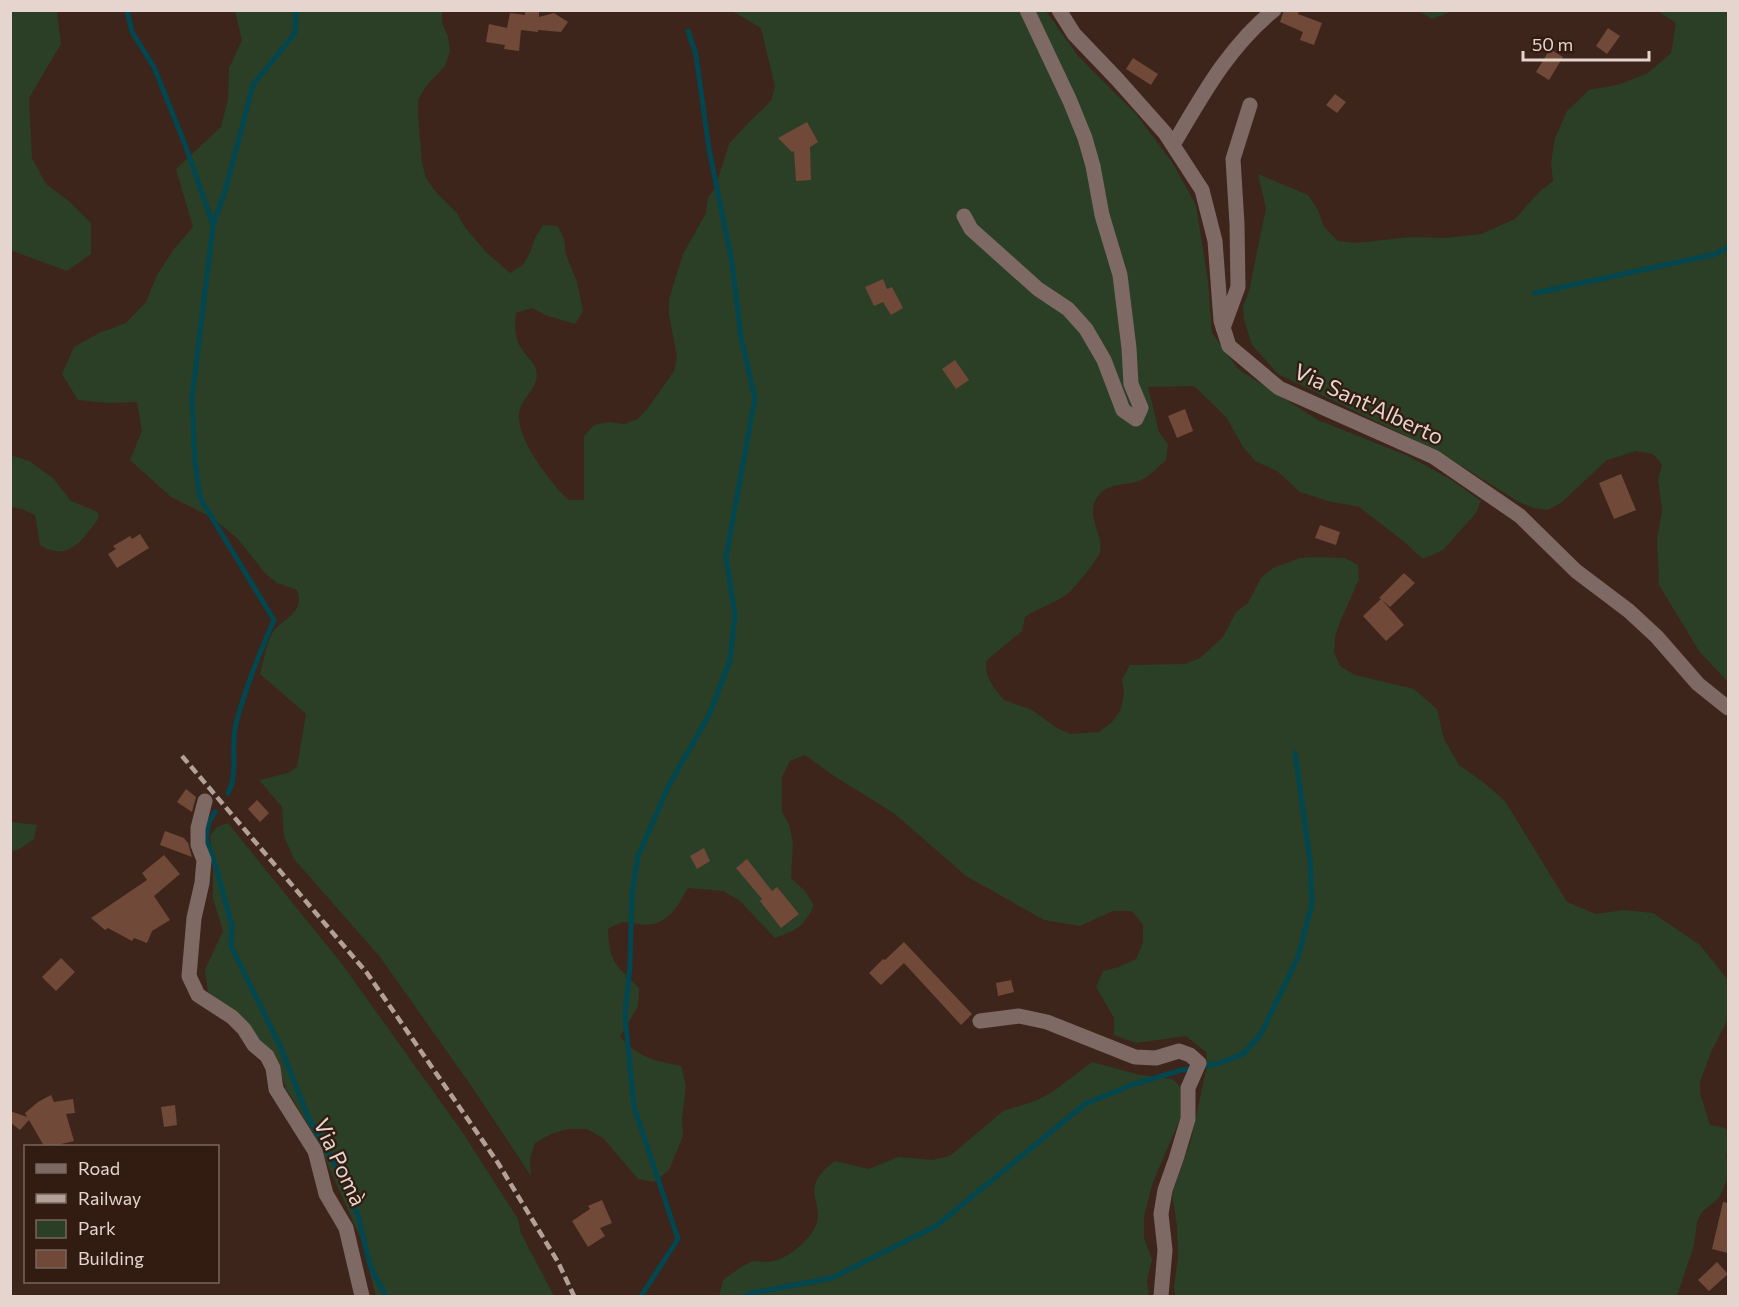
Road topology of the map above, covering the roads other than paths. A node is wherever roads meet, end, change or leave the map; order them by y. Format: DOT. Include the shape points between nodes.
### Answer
graph roads {
  1 [pos="1028,10"];
  2 [pos="1059,10"];
  3 [pos="1274,10"];
  4 [pos="1250,105"];
  5 [pos="1173,144"];
  6 [pos="964,216"];
  7 [pos="1223,328"];
  8 [pos="1728,708"];
  9 [pos="205,801"];
  10 [pos="980,1021"];
  11 [pos="362,1296"];
  12 [pos="1161,1296"];
  1 -- 6 [label="street" via="1070,101 1093,166 1102,215 1120,275 1131,384 1142,408 1136,419 1123,410 1104,360 1086,329 1068,309 1038,289 971,229"];
  2 -- 5 [label="street, Via Sant'Alberto" via="1074,34"];
  3 -- 5 [label="street" via="1256,25 1215,74"];
  4 -- 7 [label="street" via="1233,159 1238,287"];
  5 -- 7 [label="street, Via Sant'Alberto" via="1202,190 1215,241"];
  7 -- 8 [label="street, Via Sant'Alberto" via="1229,346 1279,388 1434,457 1520,516 1576,571 1658,637 1698,684"];
  9 -- 11 [label="street, Via Pomà" via="198,828 198,845 204,860 202,884 194,918 189,976 198,995 232,1017 267,1056 276,1089 315,1151 326,1194 346,1228"];
  10 -- 12 [label="street" via="1019,1016 1047,1022 1135,1057 1156,1058 1179,1052 1199,1063 1188,1089 1188,1119 1161,1214 1165,1250"];
}
